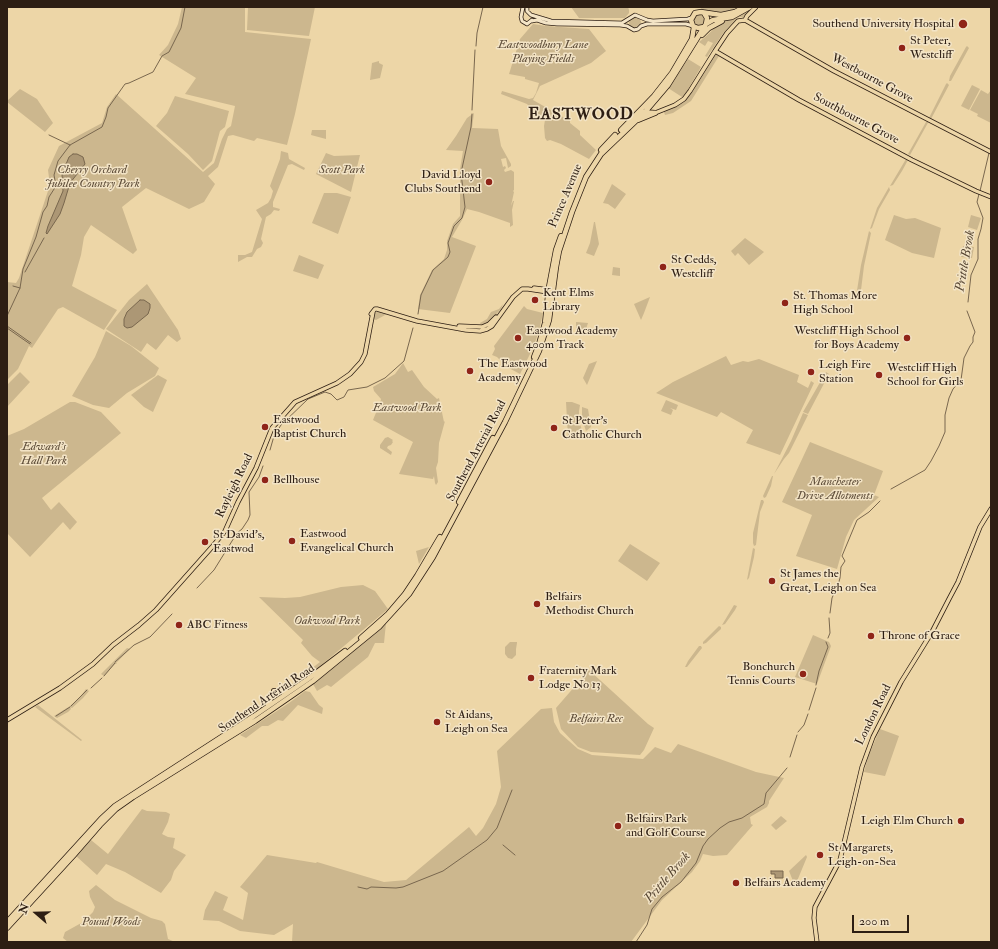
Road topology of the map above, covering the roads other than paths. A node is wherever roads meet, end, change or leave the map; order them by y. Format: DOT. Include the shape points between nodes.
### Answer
graph roads {
  1 [pos="523,7"];
  2 [pos="527,7"];
  3 [pos="744,7"];
  4 [pos="750,7"];
  5 [pos="756,7"];
  6 [pos="704,13"];
  7 [pos="530,14"];
  8 [pos="522,15"];
  9 [pos="639,17"];
  10 [pos="691,18"];
  11 [pos="725,19"];
  12 [pos="628,20"];
  13 [pos="745,20"];
  14 [pos="532,21"];
  15 [pos="641,26"];
  16 [pos="694,26"];
  17 [pos="705,26"];
  18 [pos="629,27"];
  19 [pos="696,42"];
  20 [pos="715,51"];
  21 [pos="645,112"];
  22 [pos="655,113"];
  23 [pos="634,122"];
  24 [pos="624,128"];
  25 [pos="991,152"];
  26 [pos="991,197"];
  27 [pos="548,290"];
  28 [pos="513,297"];
  29 [pos="546,316"];
  30 [pos="486,455"];
  31 [pos="991,509"];
  32 [pos="430,559"];
  33 [pos="415,581"];
  34 [pos="310,684"];
  35 [pos="290,691"];
  36 [pos="298,693"];
  37 [pos="280,701"];
  38 [pos="265,708"];
  39 [pos="254,716"];
  40 [pos="7,720"];
  41 [pos="7,922"];
  42 [pos="7,928"];
  43 [pos="817,942"];
  1 -- 8 [label="main road"];
  2 -- 7 [label="main road"];
  3 -- 6 [label="highway" via="721,15"];
  4 -- 11 [label="highway"];
  5 -- 13 [label="main road"];
  6 -- 10 [label="highway" via="697,12"];
  6 -- 17 [label="highway" via="707,18"];
  7 -- 8 [label="main road"];
  7 -- 12 [label="main road" via="542,19 561,21 622,23"];
  7 -- 14 [label="main road"];
  8 -- 14 [label="main road" via="525,23"];
  9 -- 10 [label="main road" via="653,21"];
  9 -- 12 [label="main road" via="633,16"];
  9 -- 15 [label="main road"];
  10 -- 16 [label="highway"];
  11 -- 17 [label="highway" via="713,20"];
  11 -- 19 [label="highway" via="709,28"];
  12 -- 18 [label="main road"];
  13 -- 20 [label="main road" via="736,23"];
  13 -- 25 [label="main road, Westbourne Grove" via="834,71"];
  14 -- 18 [label="main road"];
  15 -- 16 [label="main road"];
  15 -- 18 [label="main road" via="635,30"];
  16 -- 17 [label="highway"];
  16 -- 24 [label="highway, Prince Avenue" via="692,39 672,73"];
  17 -- 19 [label="highway"];
  19 -- 21 [label="highway, Prince Avenue" via="668,85"];
  20 -- 22 [label="main road" via="684,99"];
  20 -- 26 [label="main road, Southbourne Grove" via="799,100 910,159"];
  21 -- 22 [label="highway"];
  21 -- 23 [label="highway, Prince Avenue"];
  21 -- 24 [label="highway"];
  22 -- 23 [label="highway"];
  23 -- 27 [label="highway, Prince Avenue" via="601,154 591,169 568,224"];
  24 -- 27 [label="highway, Prince Avenue" via="602,148 584,175 559,242"];
  27 -- 28 [label="main road, Rayleigh Road" via="525,288"];
  27 -- 28 [label="main road, Rayleigh Road" via="522,287"];
  27 -- 29 [label="highway"];
  27 -- 29 [label="highway" via="550,292"];
  27 -- 30 [label="highway, Southend Arterial Road" via="549,320 542,345"];
  28 -- 40 [label="main road, Rayleigh Road" via="491,322 482,328 414,320 374,310 363,358 353,371 337,383 295,402 272,428 256,468 221,537 156,610 83,672"];
  29 -- 30 [label="highway, Southend Arterial Road" via="536,351"];
  30 -- 33 [label="highway, Southend Arterial Road"];
  30 -- 34 [label="highway, Southend Arterial Road" via="432,560 409,594 379,627"];
  31 -- 43 [label="main road, London Road" via="980,527 957,585 901,682 865,757 840,860 815,907"];
  32 -- 33 [label="highway"];
  33 -- 35 [label="highway, Southend Arterial Road" via="410,587 404,587 405,591 396,605 380,622"];
  34 -- 36 [label="highway, Southend Arterial Road"];
  34 -- 37 [label="highway" via="307,683"];
  35 -- 38 [label="highway, Southend Arterial Road"];
  35 -- 38 [label="highway" via="274,692"];
  36 -- 37 [label="highway"];
  36 -- 42 [label="highway, Southend Arterial Road" via="116,809"];
  37 -- 39 [label="highway"];
  38 -- 39 [label="highway, Southend Arterial Road"];
  39 -- 41 [label="highway, Southend Arterial Road" via="115,806"];
}
